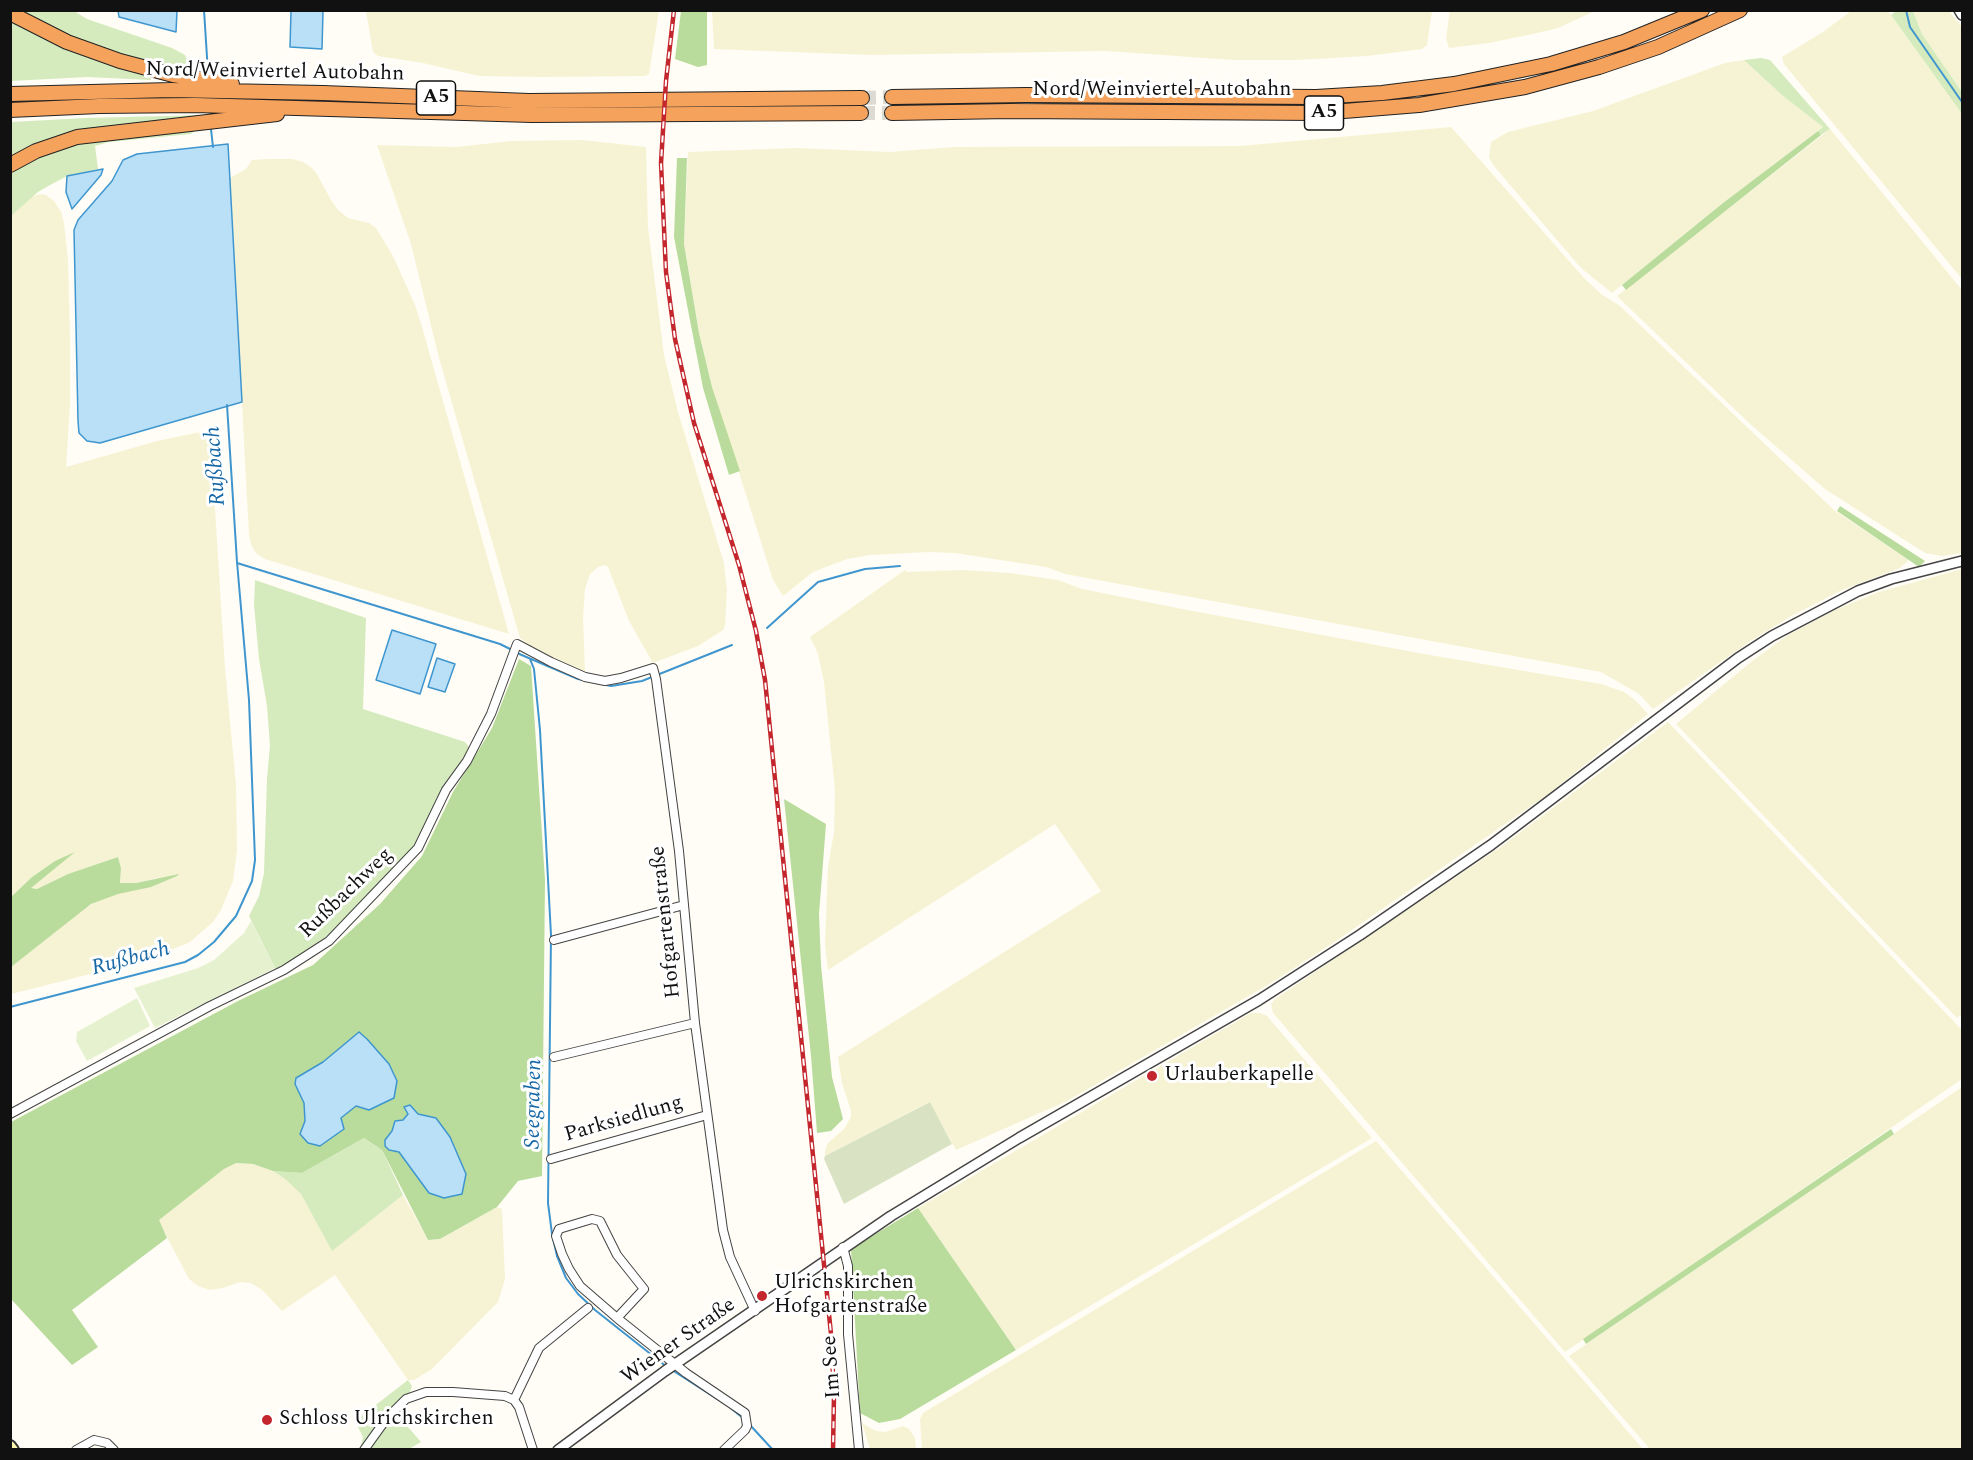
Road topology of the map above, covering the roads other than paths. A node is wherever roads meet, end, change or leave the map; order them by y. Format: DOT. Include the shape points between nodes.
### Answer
graph roads {
  1 [pos="1702,10"];
  2 [pos="1740,10"];
  3 [pos="1959,10"];
  4 [pos="10,13"];
  5 [pos="1962,15"];
  6 [pos="324,93"];
  7 [pos="10,94"];
  8 [pos="892,97"];
  9 [pos="862,98"];
  10 [pos="324,108"];
  11 [pos="10,110"];
  12 [pos="861,113"];
  13 [pos="892,113"];
  14 [pos="10,165"];
  15 [pos="1962,561"];
  16 [pos="515,650"];
  17 [pos="684,905"];
  18 [pos="554,940"];
  19 [pos="695,1023"];
  20 [pos="554,1057"];
  21 [pos="10,1114"];
  22 [pos="707,1115"];
  23 [pos="551,1159"];
  24 [pos="843,1247"];
  25 [pos="588,1308"];
  26 [pos="755,1311"];
  27 [pos="617,1318"];
  28 [pos="670,1368"];
  29 [pos="514,1400"];
  30 [pos="76,1449"];
  31 [pos="114,1449"];
  32 [pos="364,1449"];
  33 [pos="533,1449"];
  34 [pos="558,1449"];
  35 [pos="724,1449"];
  36 [pos="859,1449"];
  1 -- 8 [label="highway, Nord/Weinviertel Autobahn / A5" via="1624,42 1551,64 1454,84 1382,93 1316,97"];
  2 -- 13 [label="highway, Nord/Weinviertel Autobahn / A5" via="1658,47 1588,70 1525,87 1419,105 1319,113"];
  3 -- 5 [label="street"];
  4 -- 6 [label="highway" via="75,45 145,69 195,79"];
  6 -- 7 [label="highway, Nord/Weinviertel Autobahn / A5" via="171,90"];
  6 -- 9 [label="highway, Nord/Weinviertel Autobahn / A5" via="529,101"];
  10 -- 11 [label="highway, Nord/Weinviertel Autobahn / A5" via="151,105"];
  10 -- 12 [label="highway, Nord/Weinviertel Autobahn / A5" via="600,116"];
  10 -- 14 [label="highway" via="77,138 36,151"];
  15 -- 24 [label="street, Wiener Straße" via="1858,591 1772,636 1491,845 1314,966 1018,1138"];
  16 -- 17 [label="street, Hofgartenstraße" via="605,681 653,668"];
  16 -- 21 [label="street, Rußbachweg" via="478,742 446,790 418,848 329,941 284,970"];
  17 -- 18 [label="street"];
  17 -- 19 [label="street, Hofgartenstraße"];
  19 -- 20 [label="street"];
  19 -- 22 [label="street, Hofgartenstraße"];
  22 -- 23 [label="street, Parksiedlung"];
  22 -- 26 [label="street, Hofgartenstraße" via="723,1230 730,1257"];
  24 -- 26 [label="street, Wiener Straße"];
  24 -- 36 [label="street, Im See" via="848,1266 848,1334"];
  25 -- 29 [label="street" via="539,1348"];
  26 -- 28 [label="street, Wiener Straße"];
  27 -- 27 [label="street" via="580,1286 562,1254 556,1236 559,1229 592,1219 600,1221 617,1255 644,1289"];
  27 -- 28 [label="street"];
  28 -- 34 [label="street, Wiener Straße"];
  28 -- 35 [label="street" via="745,1413 745,1430"];
  29 -- 32 [label="street" via="505,1396 426,1392 406,1400"];
  29 -- 33 [label="street"];
  30 -- 31 [label="street" via="94,1440"];
}
